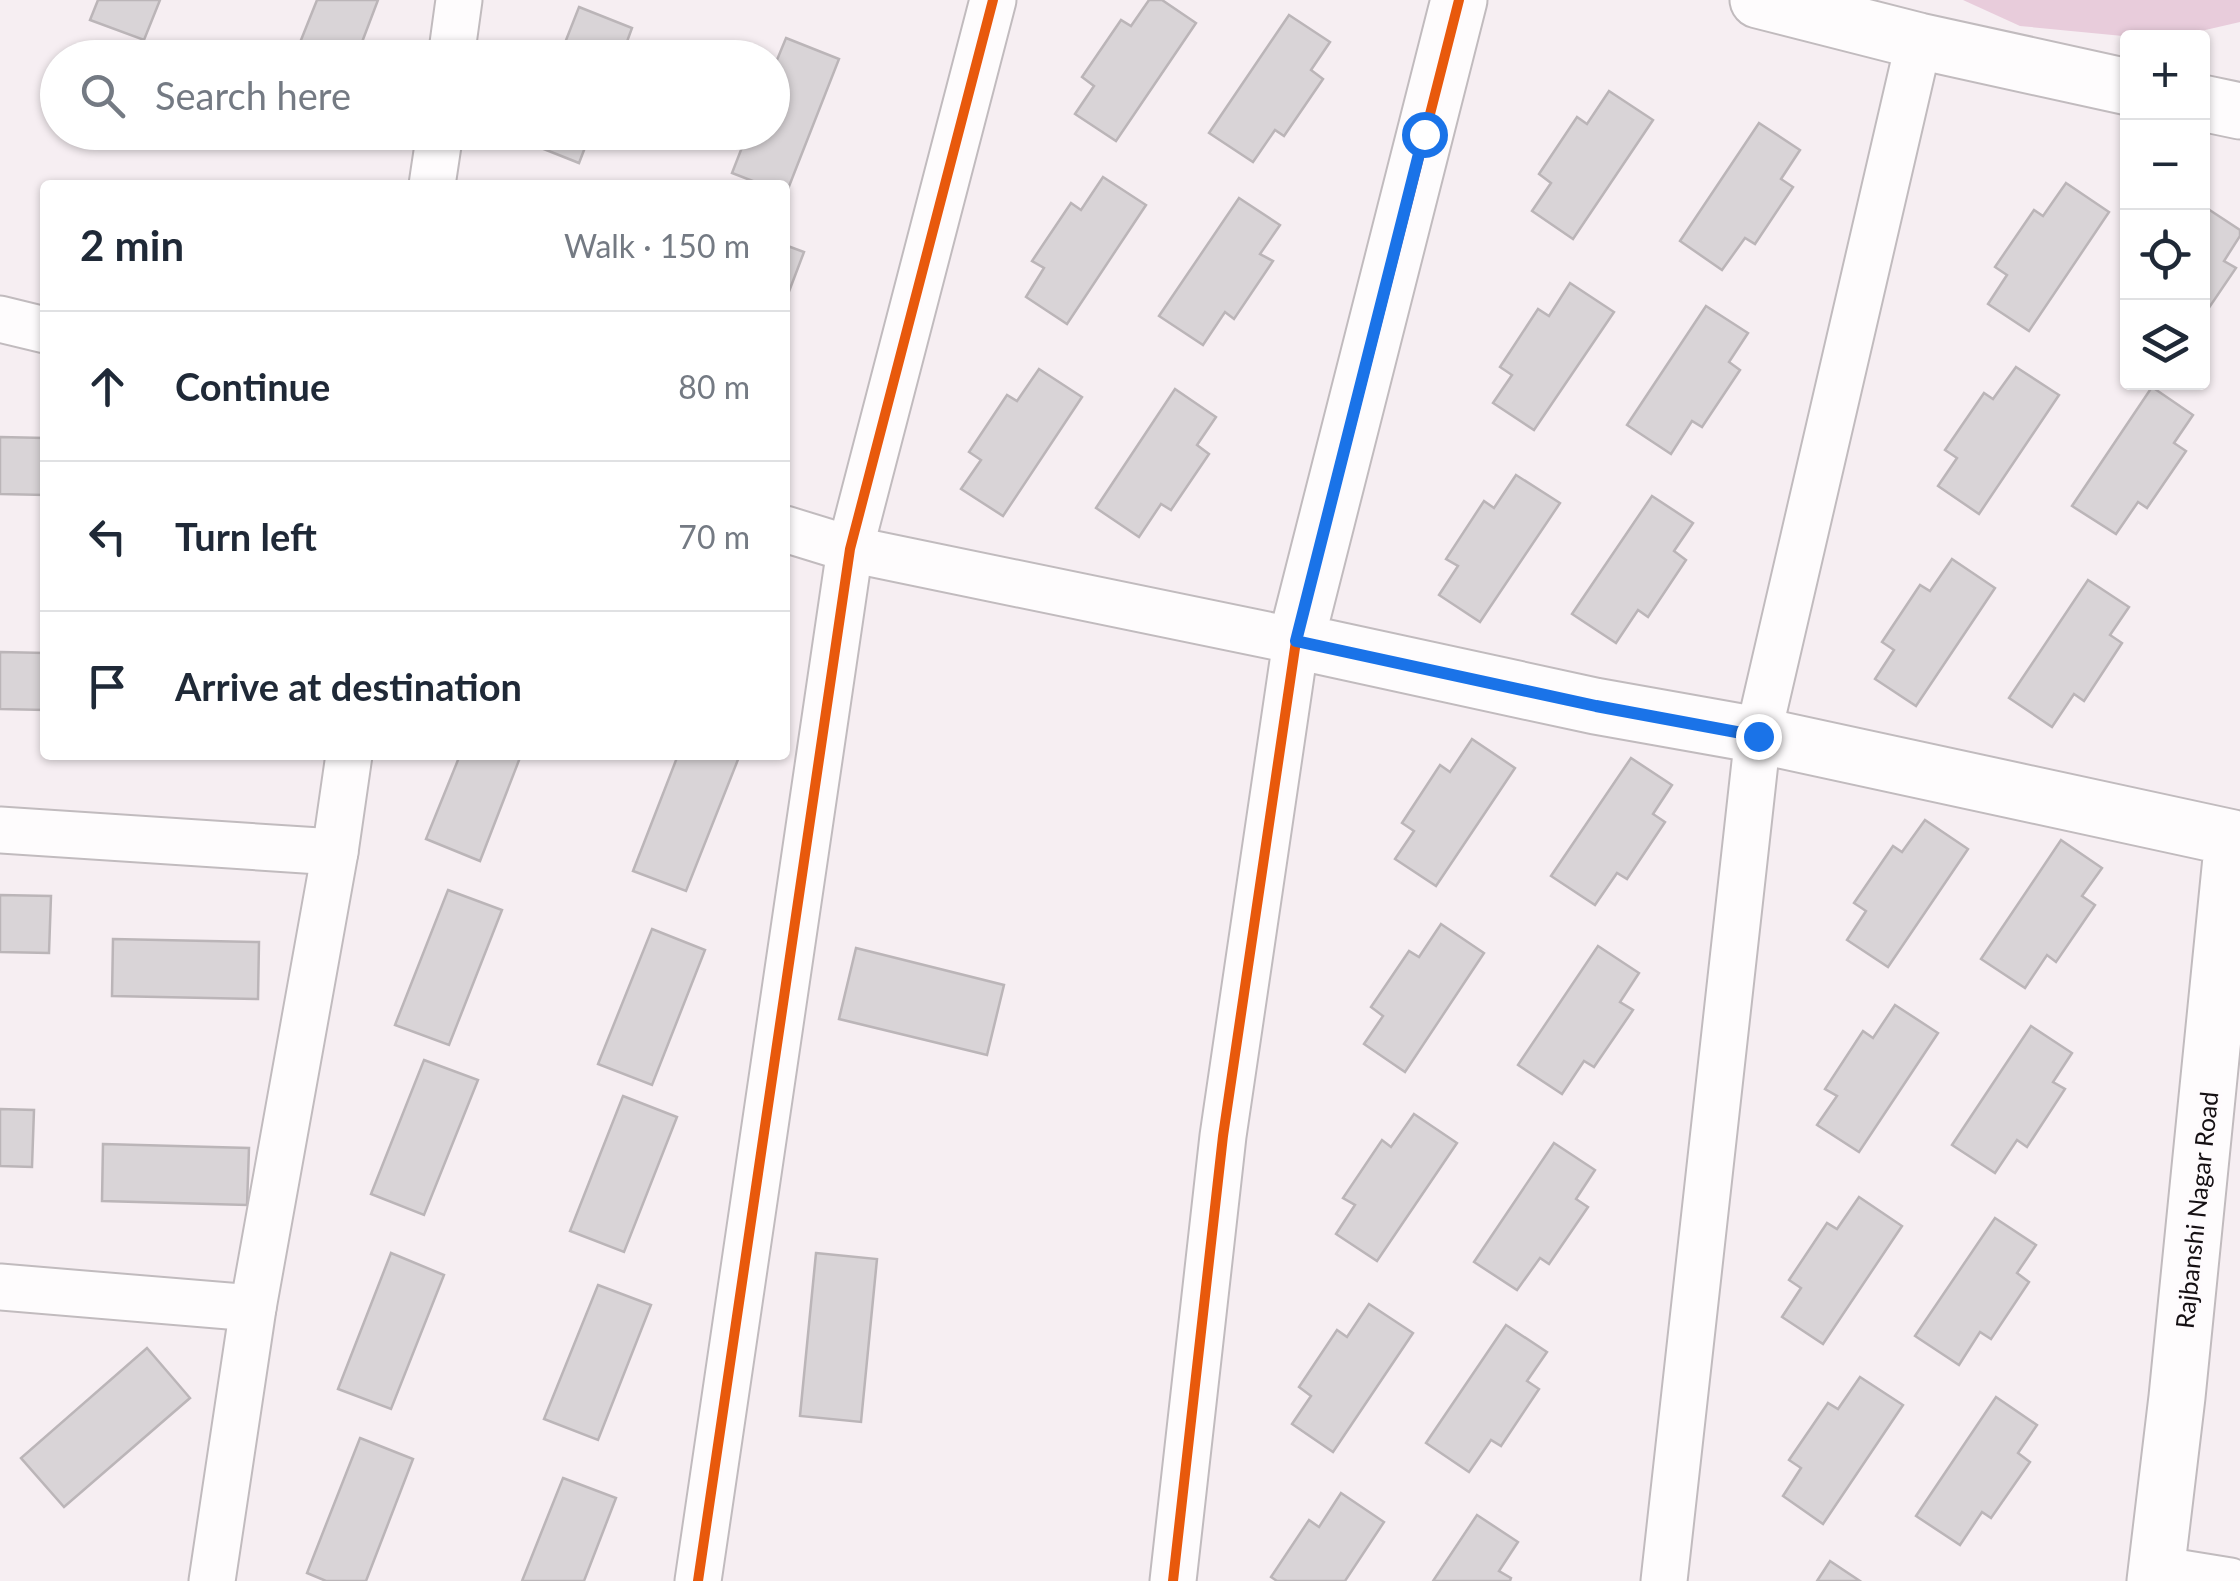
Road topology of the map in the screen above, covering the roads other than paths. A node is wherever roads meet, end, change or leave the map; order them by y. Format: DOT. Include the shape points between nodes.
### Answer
graph roads {
  1 [pos="459,0"];
  2 [pos="992,0"];
  3 [pos="1460,0"];
  4 [pos="1758,0"];
  5 [pos="453,40"];
  6 [pos="1920,41"];
  7 [pos="2120,85"];
  8 [pos="2210,105"];
  9 [pos="2240,112"];
  10 [pos="437,150"];
  11 [pos="433,180"];
  12 [pos="0,319"];
  13 [pos="40,329"];
  14 [pos="790,531"];
  15 [pos="850,549"];
  16 [pos="1296,641"];
  17 [pos="1758,736"];
  18 [pos="348,760"];
  19 [pos="2238,829"];
  20 [pos="0,830"];
  21 [pos="335,852"];
  22 [pos="0,1287"];
  23 [pos="253,1308"];
  24 [pos="2156,1575"];
  25 [pos="212,1581"];
  26 [pos="698,1581"];
  27 [pos="1173,1581"];
  28 [pos="1664,1581"];
  29 [pos="2230,1581"];
  1 -- 5 [label="street"];
  2 -- 15 [label="street"];
  3 -- 16 [label="street"];
  4 -- 6 [label="street"];
  6 -- 7 [label="street"];
  6 -- 17 [label="street"];
  8 -- 9 [label="street"];
  10 -- 11 [label="street"];
  12 -- 13 [label="street"];
  14 -- 15 [label="street"];
  15 -- 16 [label="street"];
  15 -- 26 [label="street"];
  16 -- 17 [label="street"];
  16 -- 27 [label="street" via="1223,1136"];
  17 -- 19 [label="street"];
  17 -- 28 [label="street"];
  18 -- 21 [label="street"];
  19 -- 24 [label="street, Rajbanshi Nagar Road"];
  20 -- 21 [label="street"];
  21 -- 23 [label="street"];
  22 -- 23 [label="street"];
  23 -- 25 [label="street"];
  24 -- 29 [label="street"];
}
